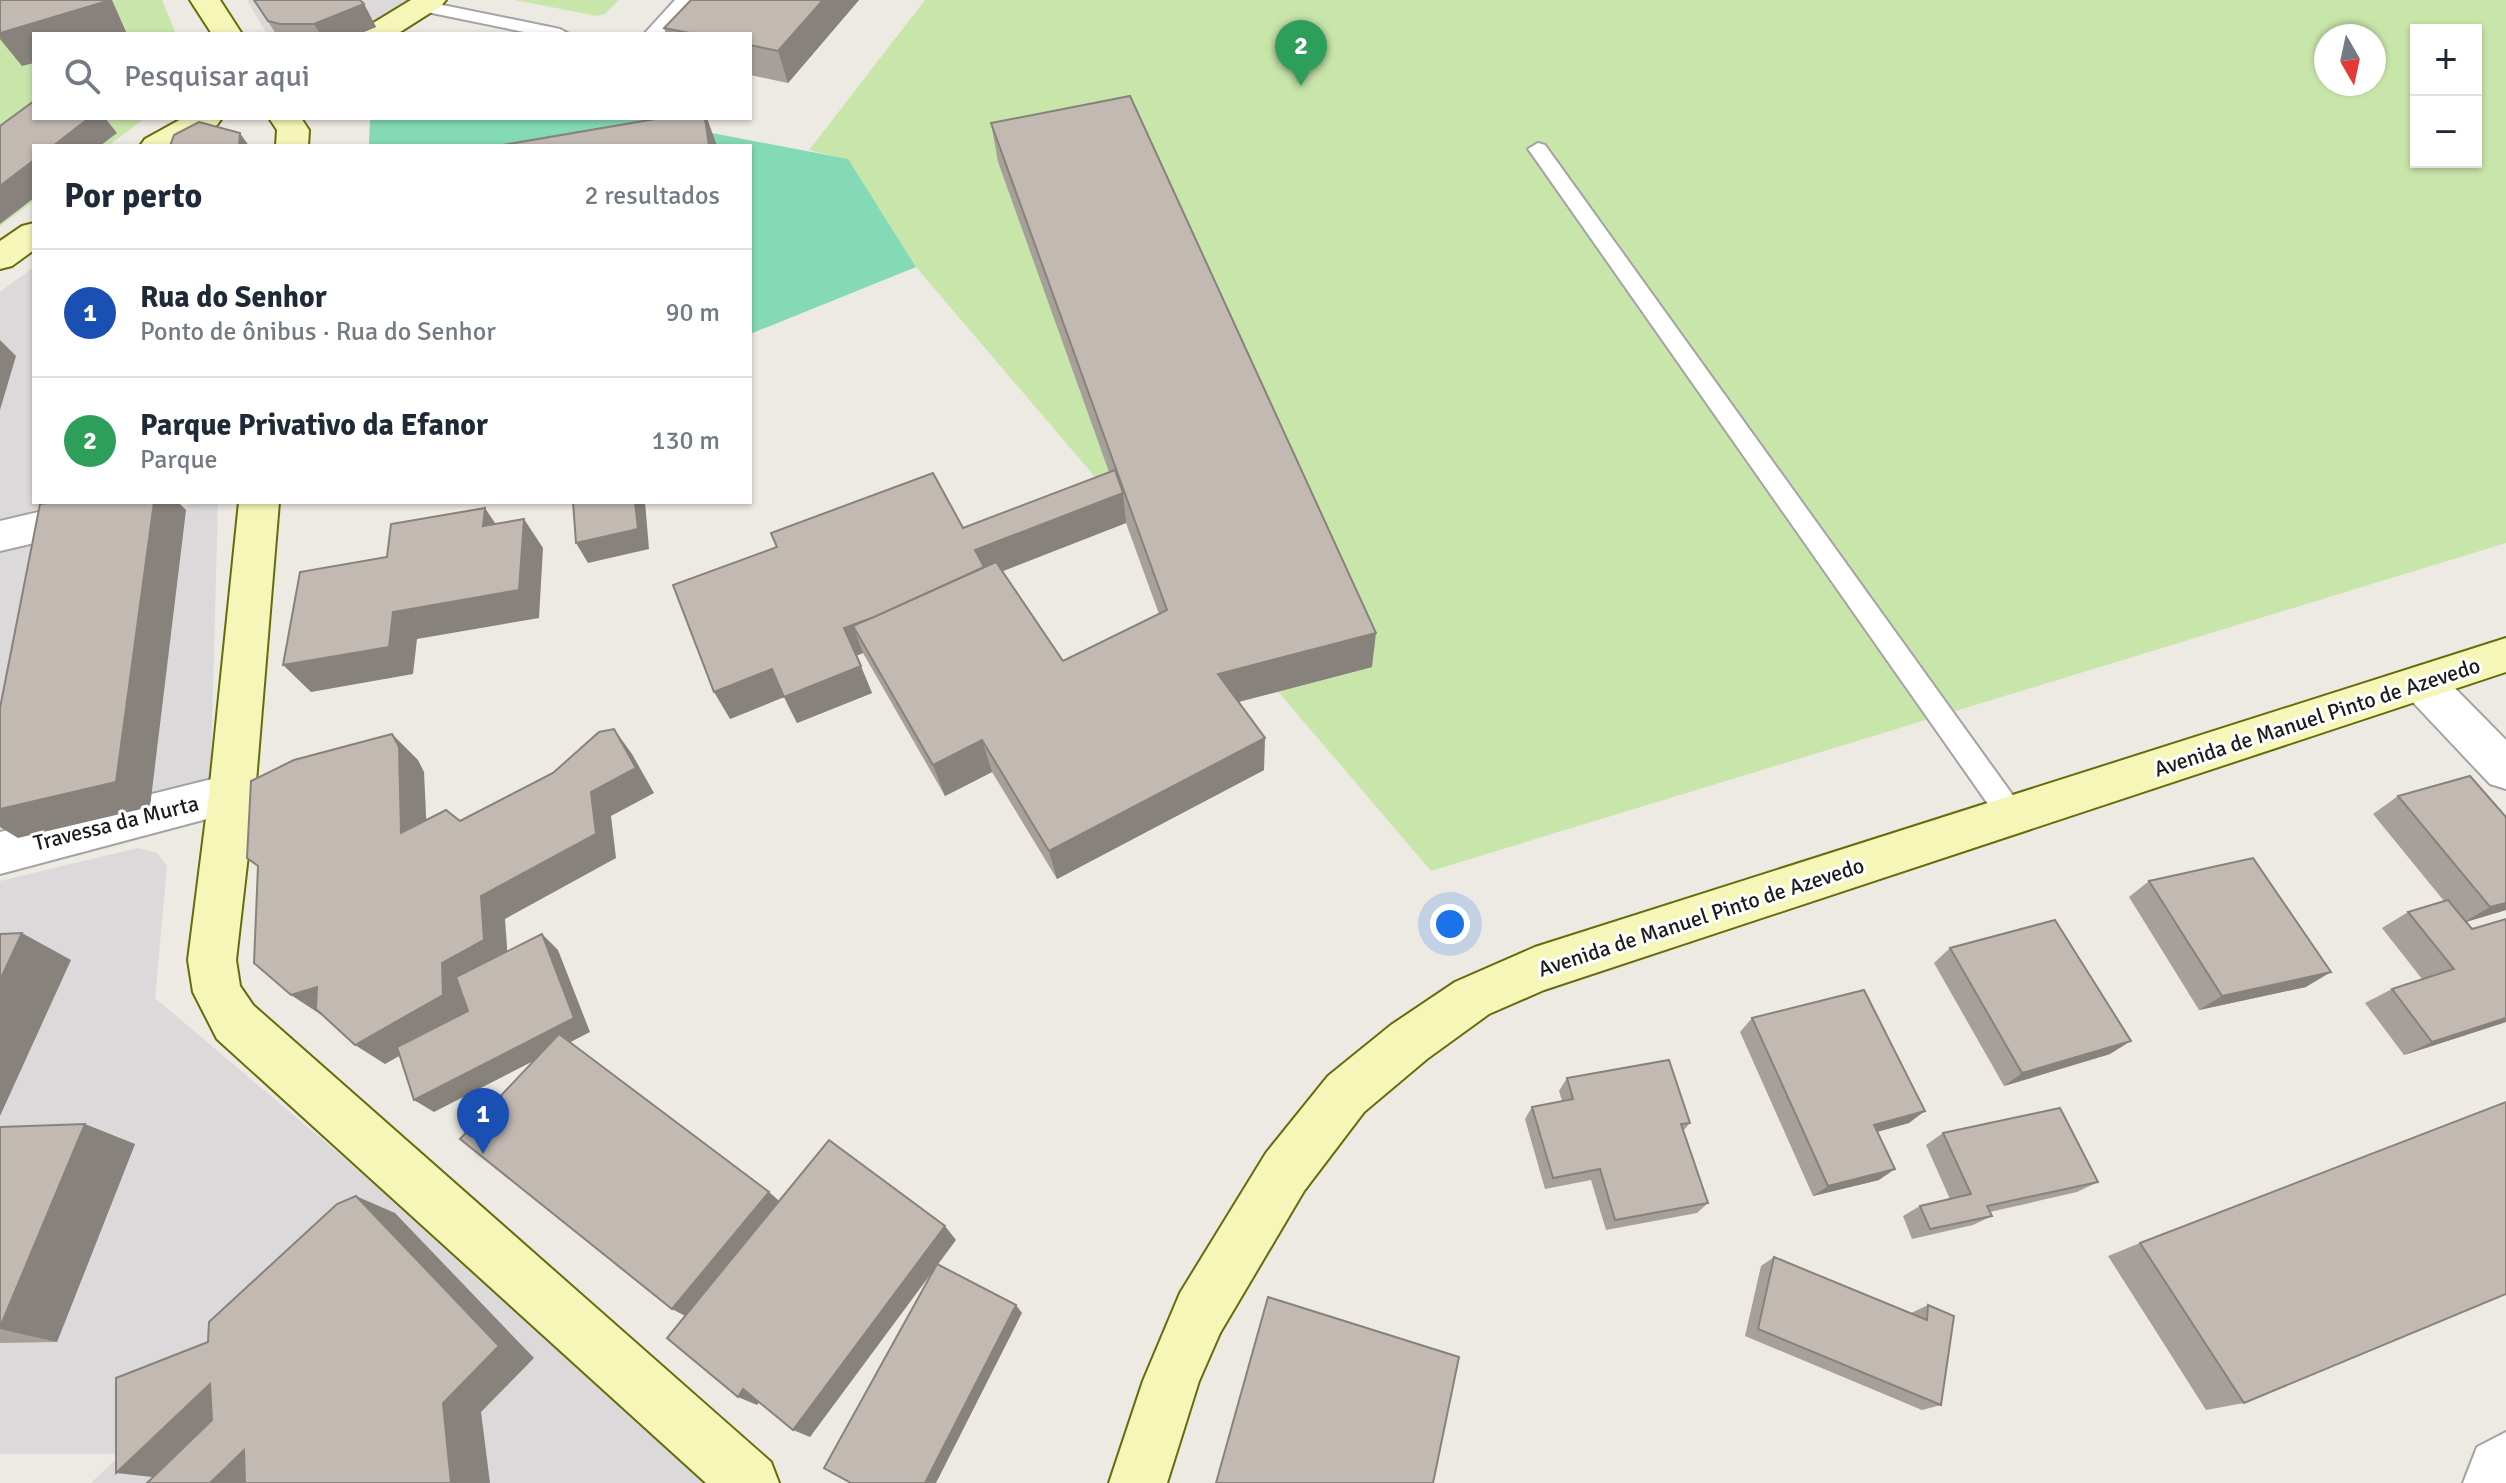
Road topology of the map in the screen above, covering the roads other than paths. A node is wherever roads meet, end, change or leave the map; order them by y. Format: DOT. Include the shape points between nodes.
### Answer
graph roads {
  1 [pos="205,0"];
  2 [pos="685,0"];
  3 [pos="427,3"];
  4 [pos="226,32"];
  5 [pos="379,32"];
  6 [pos="551,32"];
  7 [pos="655,32"];
  8 [pos="202,120"];
  9 [pos="286,120"];
  10 [pos="160,144"];
  11 [pos="292,144"];
  12 [pos="1538,149"];
  13 [pos="32,235"];
  14 [pos="0,258"];
  15 [pos="137,504"];
  16 [pos="259,504"];
  17 [pos="0,536"];
  18 [pos="2506,655"];
  19 [pos="2422,683"];
  20 [pos="2506,770"];
  21 [pos="232,794"];
  22 [pos="2012,816"];
  23 [pos="0,853"];
  24 [pos="2506,1461"];
  25 [pos="750,1483"];
  26 [pos="1138,1483"];
  27 [pos="2492,1483"];
  1 -- 4 [label="street"];
  2 -- 7 [label="lane"];
  3 -- 5 [label="street"];
  3 -- 6 [label="lane"];
  8 -- 10 [label="street"];
  9 -- 11 [label="street" via="293,130"];
  12 -- 22 [label="lane"];
  13 -- 14 [label="street"];
  15 -- 17 [label="street"];
  16 -- 21 [label="street"];
  18 -- 19 [label="street, Avenida de Manuel Pinto de Azevedo"];
  19 -- 20 [label="street"];
  19 -- 22 [label="street, Avenida de Manuel Pinto de Azevedo"];
  21 -- 23 [label="street, Travessa da Murta"];
  21 -- 25 [label="street" via="212,960 217,992 235,1022"];
  22 -- 26 [label="street, Avenida de Manuel Pinto de Azevedo" via="1535,970 1472,998 1409,1042 1346,1094 1285,1172 1234,1254 1200,1313 1171,1381"];
  24 -- 27 [label="street"];
}
